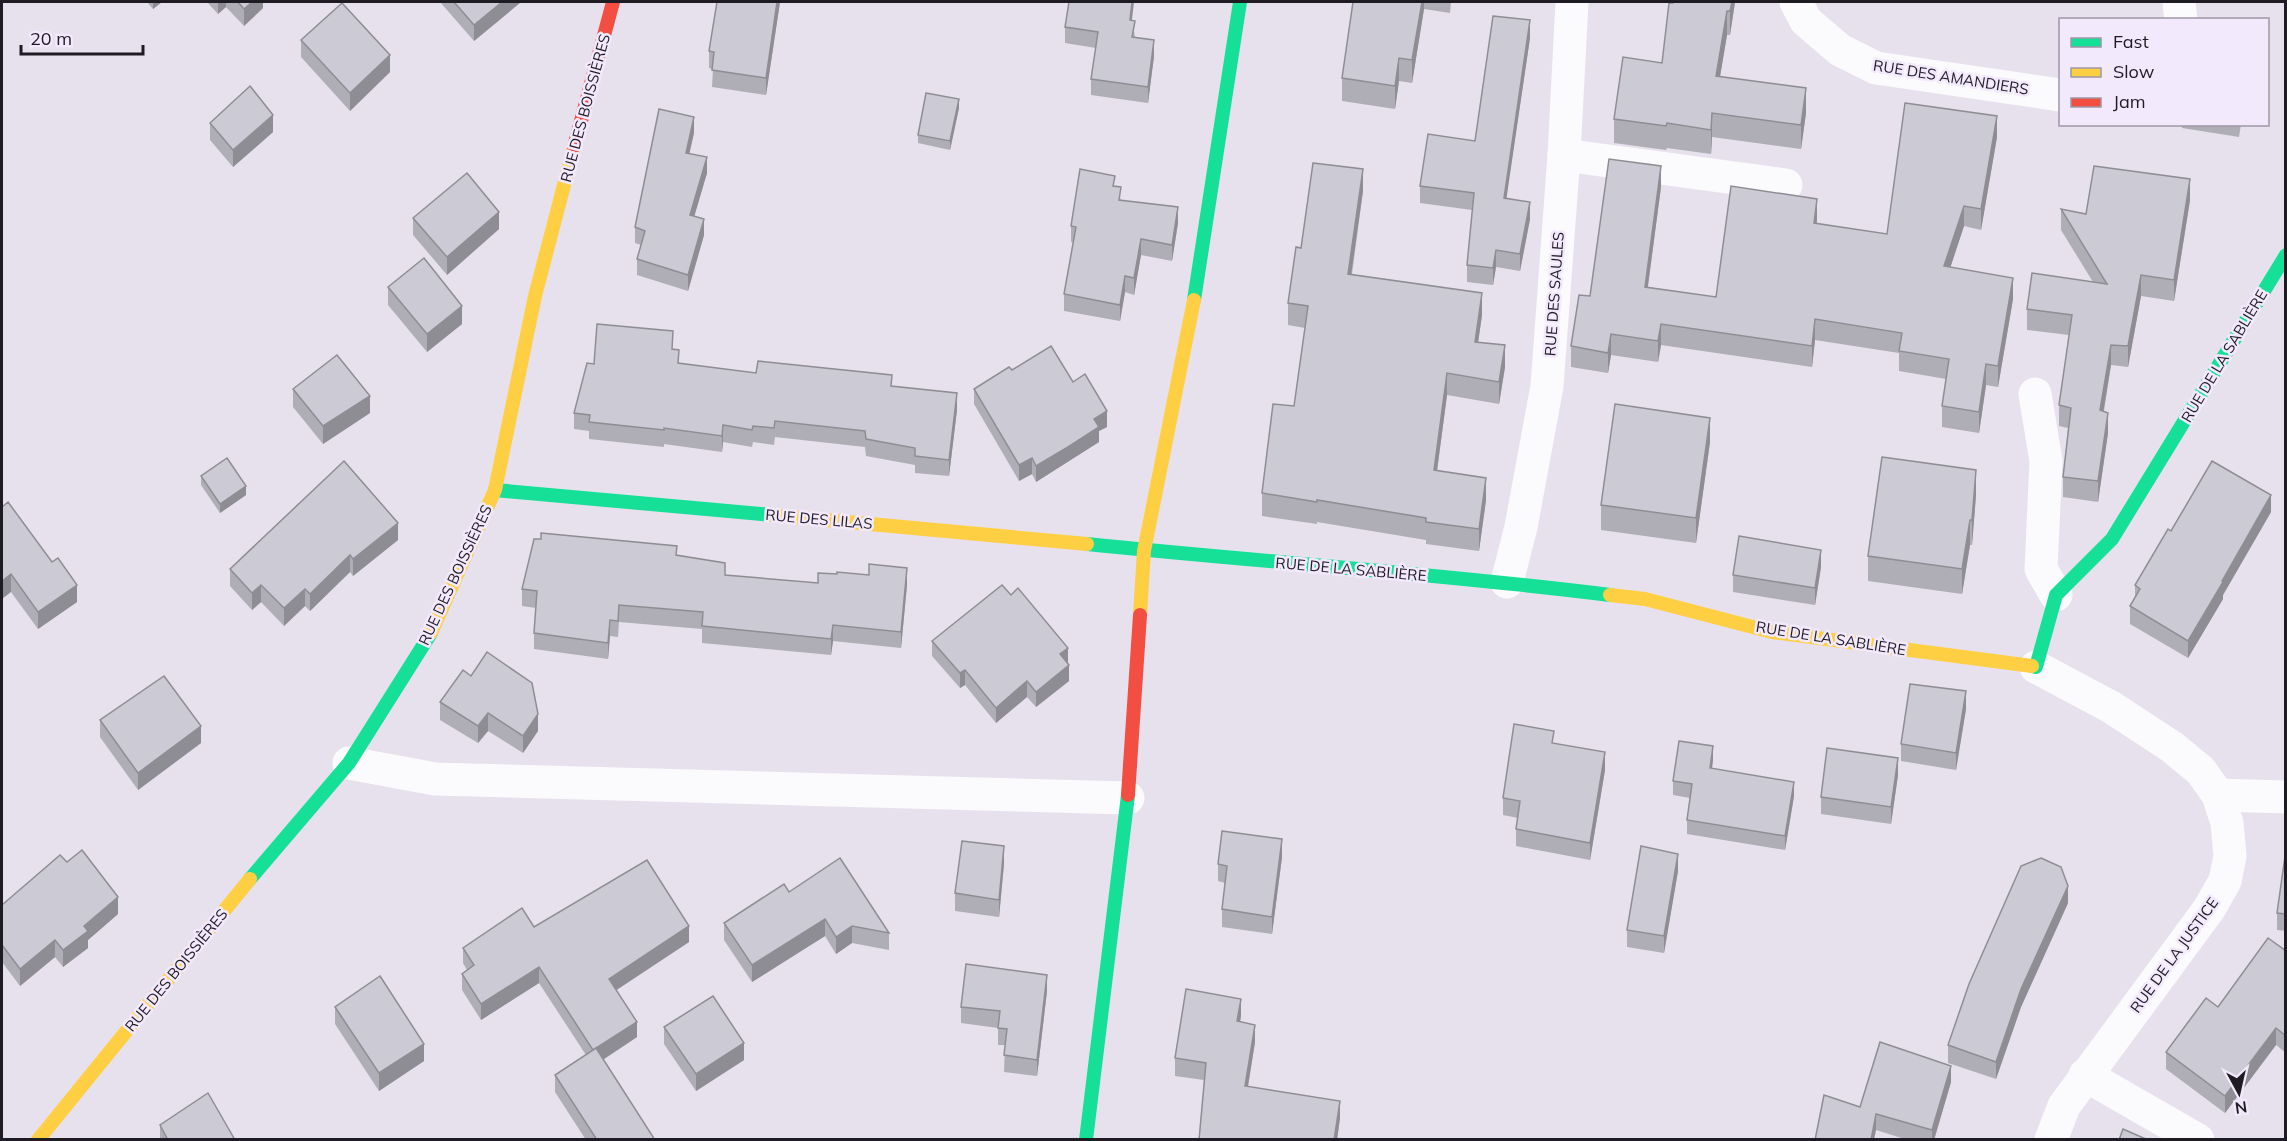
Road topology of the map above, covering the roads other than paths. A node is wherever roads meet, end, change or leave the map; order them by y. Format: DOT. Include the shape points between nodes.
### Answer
graph roads {
  1 [pos="613,2"];
  2 [pos="1240,2"];
  3 [pos="1572,2"];
  4 [pos="1796,2"];
  5 [pos="2179,2"];
  6 [pos="2181,18"];
  7 [pos="2059,95"];
  8 [pos="1564,155"];
  9 [pos="1786,185"];
  10 [pos="2286,255"];
  11 [pos="2035,394"];
  12 [pos="495,490"];
  13 [pos="1144,550"];
  14 [pos="1507,582"];
  15 [pos="2056,595"];
  16 [pos="2036,667"];
  17 [pos="350,763"];
  18 [pos="2217,795"];
  19 [pos="2286,797"];
  20 [pos="1128,798"];
  21 [pos="2085,1075"];
  22 [pos="38,1140"];
  23 [pos="1086,1140"];
  24 [pos="2051,1140"];
  25 [pos="2198,1140"];
  1 -- 12 [label="street, RUE DES BOISSIÈRES" via="536,296"];
  2 -- 13 [label="street" via="1191,321"];
  3 -- 8 [label="street, RUE DES SAULES"];
  4 -- 7 [label="street, RUE DES AMANDIERS" via="1806,21 1840,50 1876,68"];
  5 -- 6 [label="street"];
  8 -- 9 [label="street"];
  8 -- 14 [label="street, RUE DES SAULES" via="1547,386"];
  10 -- 15 [label="street, RUE DE LA SABLIÈRE" via="2112,539"];
  11 -- 15 [label="street" via="2046,460 2041,569"];
  12 -- 13 [label="street, RUE DES LILAS"];
  12 -- 17 [label="street, RUE DES BOISSIÈRES" via="429,638"];
  13 -- 14 [label="street, RUE DE LA SABLIÈRE"];
  13 -- 20 [label="street"];
  14 -- 16 [label="street, RUE DE LA SABLIÈRE" via="1645,599 1772,632"];
  15 -- 16 [label="street, RUE DE LA SABLIÈRE"];
  16 -- 18 [label="street, RUE DE LA JUSTICE" via="2111,707 2172,747 2201,771"];
  17 -- 20 [label="street" via="435,779"];
  17 -- 22 [label="street, RUE DES BOISSIÈRES" via="211,926"];
  18 -- 19 [label="street"];
  18 -- 21 [label="street, RUE DE LA JUSTICE" via="2227,823 2230,856 2225,881 2209,909"];
  20 -- 23 [label="street"];
  21 -- 24 [label="street, RUE DE LA JUSTICE" via="2064,1106"];
  21 -- 25 [label="street"];
}
